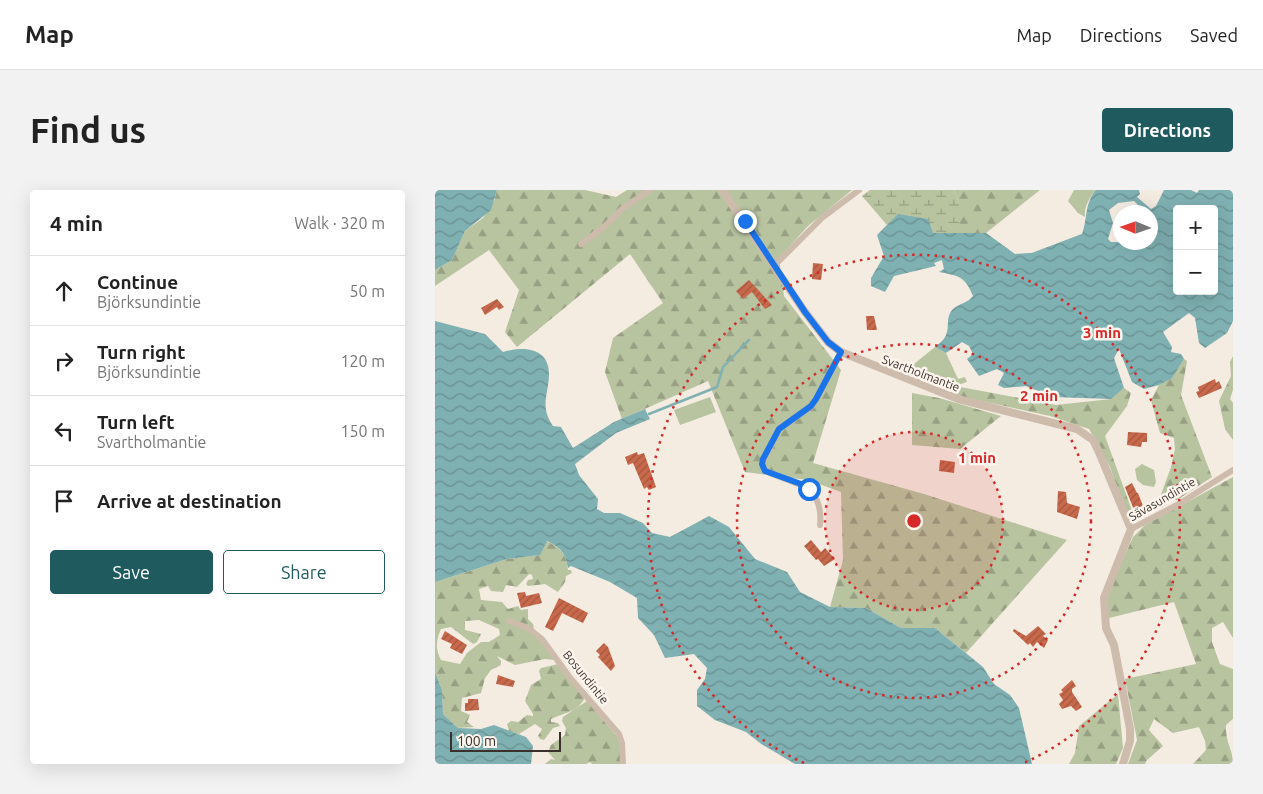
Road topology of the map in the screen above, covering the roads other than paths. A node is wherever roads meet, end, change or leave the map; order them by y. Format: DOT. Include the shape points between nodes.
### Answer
graph roads {
  1 [pos="651,190"];
  2 [pos="722,190"];
  3 [pos="859,190"];
  4 [pos="581,244"];
  5 [pos="775,265"];
  6 [pos="841,352"];
  7 [pos="1233,470"];
  8 [pos="819,526"];
  9 [pos="1131,529"];
  10 [pos="509,621"];
  11 [pos="623,764"];
  12 [pos="1123,764"];
  1 -- 4 [label="street" via="623,208"];
  2 -- 5 [label="street, Svartholmantie"];
  3 -- 5 [label="street" via="823,217"];
  5 -- 6 [label="street, Svartholmantie" via="828,342"];
  6 -- 8 [label="street" via="816,399 779,429 762,464 765,471 809,489 820,505"];
  6 -- 9 [label="street, Svartholmantie" via="958,399 1086,434 1098,450"];
  7 -- 9 [label="street, Sävasundintie"];
  9 -- 12 [label="street, Sävasundintie" via="1104,598 1106,628 1114,645 1130,729"];
  10 -- 11 [label="street, Bosundintie" via="535,632 548,645 571,680 619,734"];
}
